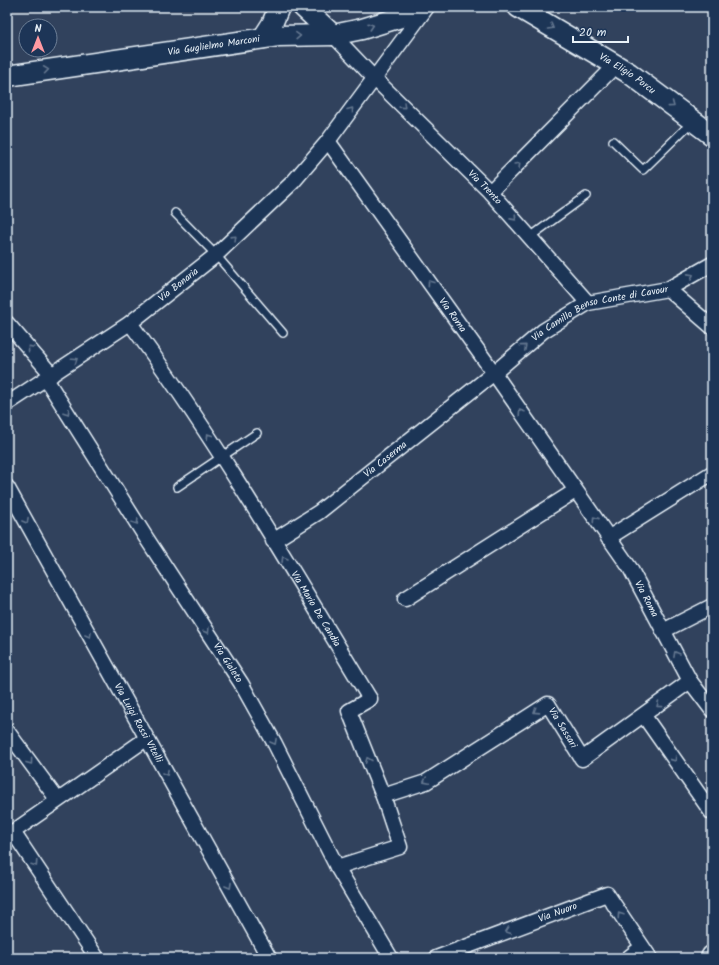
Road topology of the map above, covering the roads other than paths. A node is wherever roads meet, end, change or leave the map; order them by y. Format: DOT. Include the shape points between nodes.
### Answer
graph roads {
  1 [pos="279,7"];
  2 [pos="303,7"];
  3 [pos="418,7"];
  4 [pos="427,7"];
  5 [pos="518,7"];
  6 [pos="333,34"];
  7 [pos="263,38"];
  8 [pos="616,65"];
  9 [pos="7,76"];
  10 [pos="375,79"];
  11 [pos="693,121"];
  12 [pos="712,135"];
  13 [pos="328,141"];
  14 [pos="613,141"];
  15 [pos="490,192"];
  16 [pos="586,196"];
  17 [pos="175,214"];
  18 [pos="530,237"];
  19 [pos="216,255"];
  20 [pos="712,264"];
  21 [pos="668,288"];
  22 [pos="588,303"];
  23 [pos="7,322"];
  24 [pos="130,323"];
  25 [pos="712,326"];
  26 [pos="283,333"];
  27 [pos="494,373"];
  28 [pos="49,377"];
  29 [pos="7,404"];
  30 [pos="257,433"];
  31 [pos="223,457"];
  32 [pos="712,473"];
  33 [pos="7,487"];
  34 [pos="177,488"];
  35 [pos="575,491"];
  36 [pos="608,538"];
  37 [pos="274,541"];
  38 [pos="405,599"];
  39 [pos="712,606"];
  40 [pos="663,631"];
  41 [pos="690,681"];
  42 [pos="712,710"];
  43 [pos="644,716"];
  44 [pos="7,731"];
  45 [pos="146,739"];
  46 [pos="383,796"];
  47 [pos="57,800"];
  48 [pos="712,813"];
  49 [pos="10,834"];
  50 [pos="337,867"];
  51 [pos="646,953"];
  52 [pos="98,958"];
  53 [pos="269,958"];
  54 [pos="391,958"];
  55 [pos="436,958"];
  56 [pos="628,958"];
  1 -- 7 [label="main road"];
  2 -- 6 [label="main road"];
  6 -- 3 [label="main road, Via Guglielmo Marconi, one-way" via="362,29 398,18"];
  4 -- 10 [label="street, Via Bonaria"];
  5 -- 8 [label="main road, Via Eligio Porcu, one-way"];
  7 -- 6 [label="main road, Via Guglielmo Marconi, one-way"];
  6 -- 10 [label="street, Via Trento"];
  9 -- 7 [label="main road, Via Guglielmo Marconi, one-way"];
  8 -- 11 [label="main road, Via Eligio Porcu, one-way"];
  15 -- 8 [label="street, one-way"];
  13 -- 10 [label="street, Via Bonaria, one-way"];
  10 -- 15 [label="street, Via Trento, one-way"];
  11 -- 12 [label="main road, Via Eligio Porcu"];
  11 -- 14 [label="lane" via="643,170"];
  19 -- 13 [label="street, Via Bonaria, one-way" via="293,182"];
  27 -- 13 [label="street, Via Roma, one-way"];
  15 -- 18 [label="street, Via Trento, one-way"];
  16 -- 18 [label="lane"];
  17 -- 19 [label="lane"];
  18 -- 22 [label="street, Via Trento"];
  19 -- 24 [label="street, Via Bonaria"];
  19 -- 26 [label="lane"];
  21 -- 20 [label="street, Via Camillo Benso Conte di Cavour, one-way"];
  21 -- 22 [label="street, Via Camillo Benso Conte di Cavour"];
  21 -- 25 [label="street"];
  27 -- 22 [label="street, Via Camillo Benso Conte di Cavour, one-way" via="543,331"];
  28 -- 23 [label="street, Via Gialeto, one-way"];
  28 -- 24 [label="street, Via Bonaria, one-way"];
  31 -- 24 [label="street, Via Mario De Candia, one-way"];
  35 -- 27 [label="street, Via Roma, one-way"];
  27 -- 37 [label="street, Via Caserma" via="319,512"];
  28 -- 29 [label="street, Via Bonaria"];
  28 -- 50 [label="street, Via Gialeto, one-way" via="145,536 241,683"];
  30 -- 31 [label="lane"];
  31 -- 34 [label="lane"];
  31 -- 37 [label="street, Via Mario De Candia"];
  32 -- 36 [label="street"];
  33 -- 45 [label="street, Via Luigi Rossi Vitelli, one-way"];
  36 -- 35 [label="street, Via Roma, one-way"];
  35 -- 38 [label="street"];
  36 -- 40 [label="street, Via Roma" via="630,568"];
  46 -- 37 [label="street, Via Mario De Candia, one-way" via="349,711 370,699"];
  39 -- 40 [label="street"];
  41 -- 40 [label="street, Via Roma, one-way"];
  41 -- 42 [label="street, Via Roma"];
  41 -- 43 [label="street, Via Sassari, one-way"];
  43 -- 46 [label="street, Via Sassari, one-way" via="582,759 548,704 426,782"];
  43 -- 48 [label="street, one-way"];
  44 -- 47 [label="street, one-way"];
  45 -- 47 [label="street"];
  45 -- 53 [label="street, Via Luigi Rossi Vitelli, one-way"];
  46 -- 50 [label="street, Via Mario De Candia" via="400,847"];
  47 -- 49 [label="street"];
  49 -- 52 [label="street, one-way"];
  50 -- 54 [label="street, Via Gialeto"];
  51 -- 55 [label="street, Via Nuoro, one-way" via="607,894"];
  51 -- 56 [label="street"];
}
